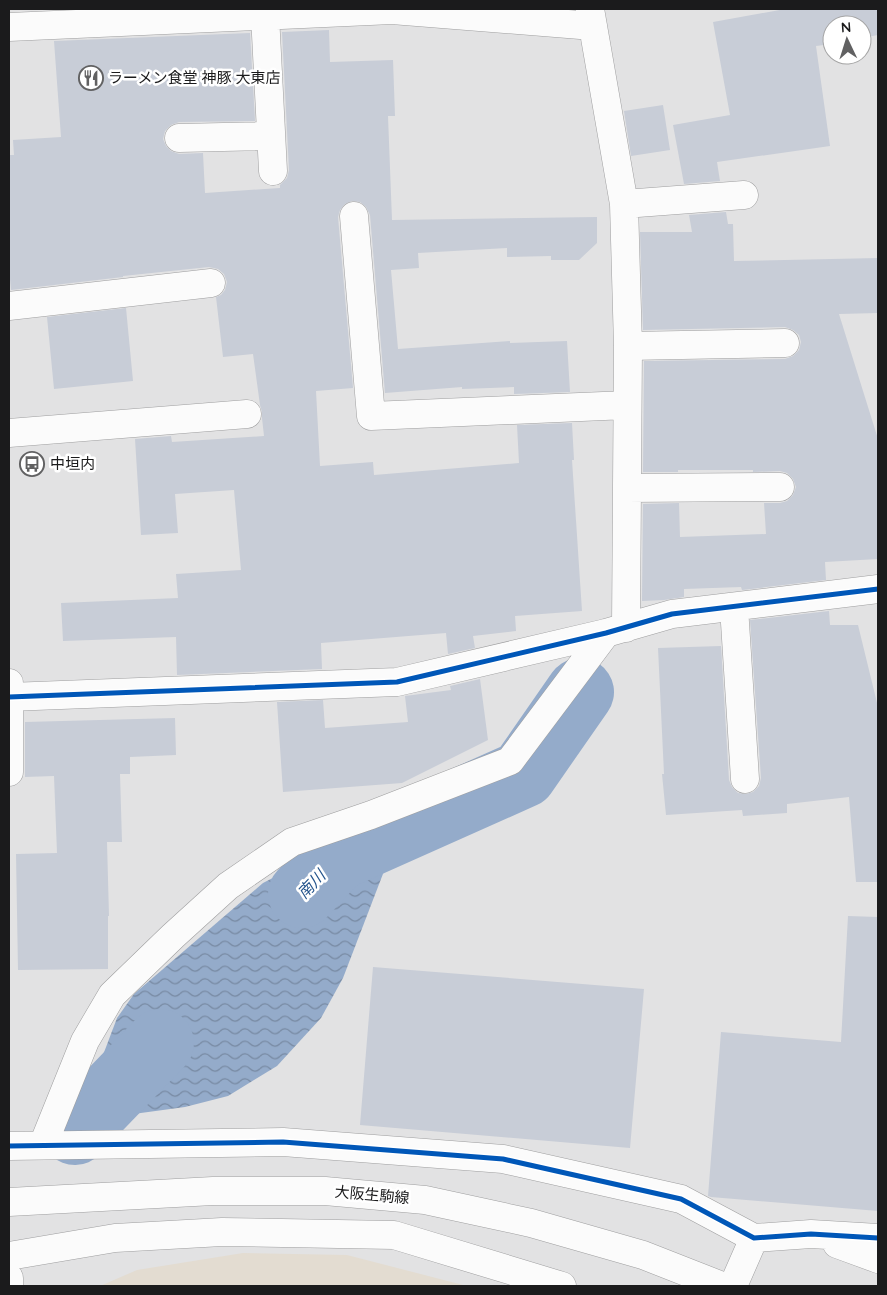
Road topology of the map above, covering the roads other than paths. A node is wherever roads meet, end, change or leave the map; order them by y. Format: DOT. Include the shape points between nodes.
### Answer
graph roads {
  1 [pos="202,13"];
  2 [pos="265,16"];
  3 [pos="591,17"];
  4 [pos="9,26"];
  5 [pos="272,136"];
  6 [pos="178,138"];
  7 [pos="273,171"];
  8 [pos="744,195"];
  9 [pos="624,204"];
  10 [pos="354,216"];
  11 [pos="211,283"];
  12 [pos="9,306"];
  13 [pos="785,344"];
  14 [pos="628,346"];
  15 [pos="627,405"];
  16 [pos="247,414"];
  17 [pos="9,433"];
  18 [pos="780,487"];
  19 [pos="627,488"];
  20 [pos="878,589"];
  21 [pos="734,607"];
  22 [pos="616,631"];
  23 [pos="9,683"];
  24 [pos="9,697"];
  25 [pos="9,772"];
  26 [pos="745,779"];
  27 [pos="43,1145"];
  28 [pos="9,1146"];
  29 [pos="9,1202"];
  30 [pos="811,1234"];
  31 [pos="754,1238"];
  32 [pos="878,1238"];
  33 [pos="9,1256"];
  34 [pos="878,1259"];
  35 [pos="9,1278"];
  36 [pos="9,1286"];
  37 [pos="562,1286"];
  38 [pos="722,1286"];
  39 [pos="733,1286"];
  1 -- 2 [label="main road"];
  1 -- 4 [label="main road"];
  2 -- 3 [label="main road" via="392,10"];
  2 -- 5 [label="main road"];
  3 -- 9 [label="main road"];
  5 -- 6 [label="main road"];
  5 -- 7 [label="main road"];
  8 -- 9 [label="main road"];
  9 -- 14 [label="main road"];
  10 -- 15 [label="main road" via="371,416"];
  11 -- 12 [label="main road"];
  13 -- 14 [label="main road"];
  14 -- 15 [label="main road"];
  15 -- 19 [label="main road"];
  16 -- 17 [label="main road"];
  18 -- 19 [label="main road"];
  19 -- 22 [label="main road"];
  20 -- 21 [label="main road"];
  21 -- 22 [label="main road" via="672,614"];
  21 -- 26 [label="main road"];
  22 -- 24 [label="main road" via="397,682"];
  22 -- 27 [label="main road" via="510,761 292,842 228,886 112,995 84,1041"];
  23 -- 24 [label="main road"];
  24 -- 25 [label="main road"];
  27 -- 28 [label="main road"];
  27 -- 31 [label="main road" via="283,1142 503,1159 681,1199"];
  29 -- 38 [label="main road, 大阪生駒線" via="213,1191 324,1191 425,1200 531,1222 643,1255"];
  30 -- 31 [label="main road"];
  30 -- 32 [label="main road"];
  30 -- 34 [label="main road"];
  31 -- 39 [label="main road"];
  33 -- 37 [label="main road" via="115,1238 222,1232 394,1235"];
  35 -- 36 [label="main road"];
}
